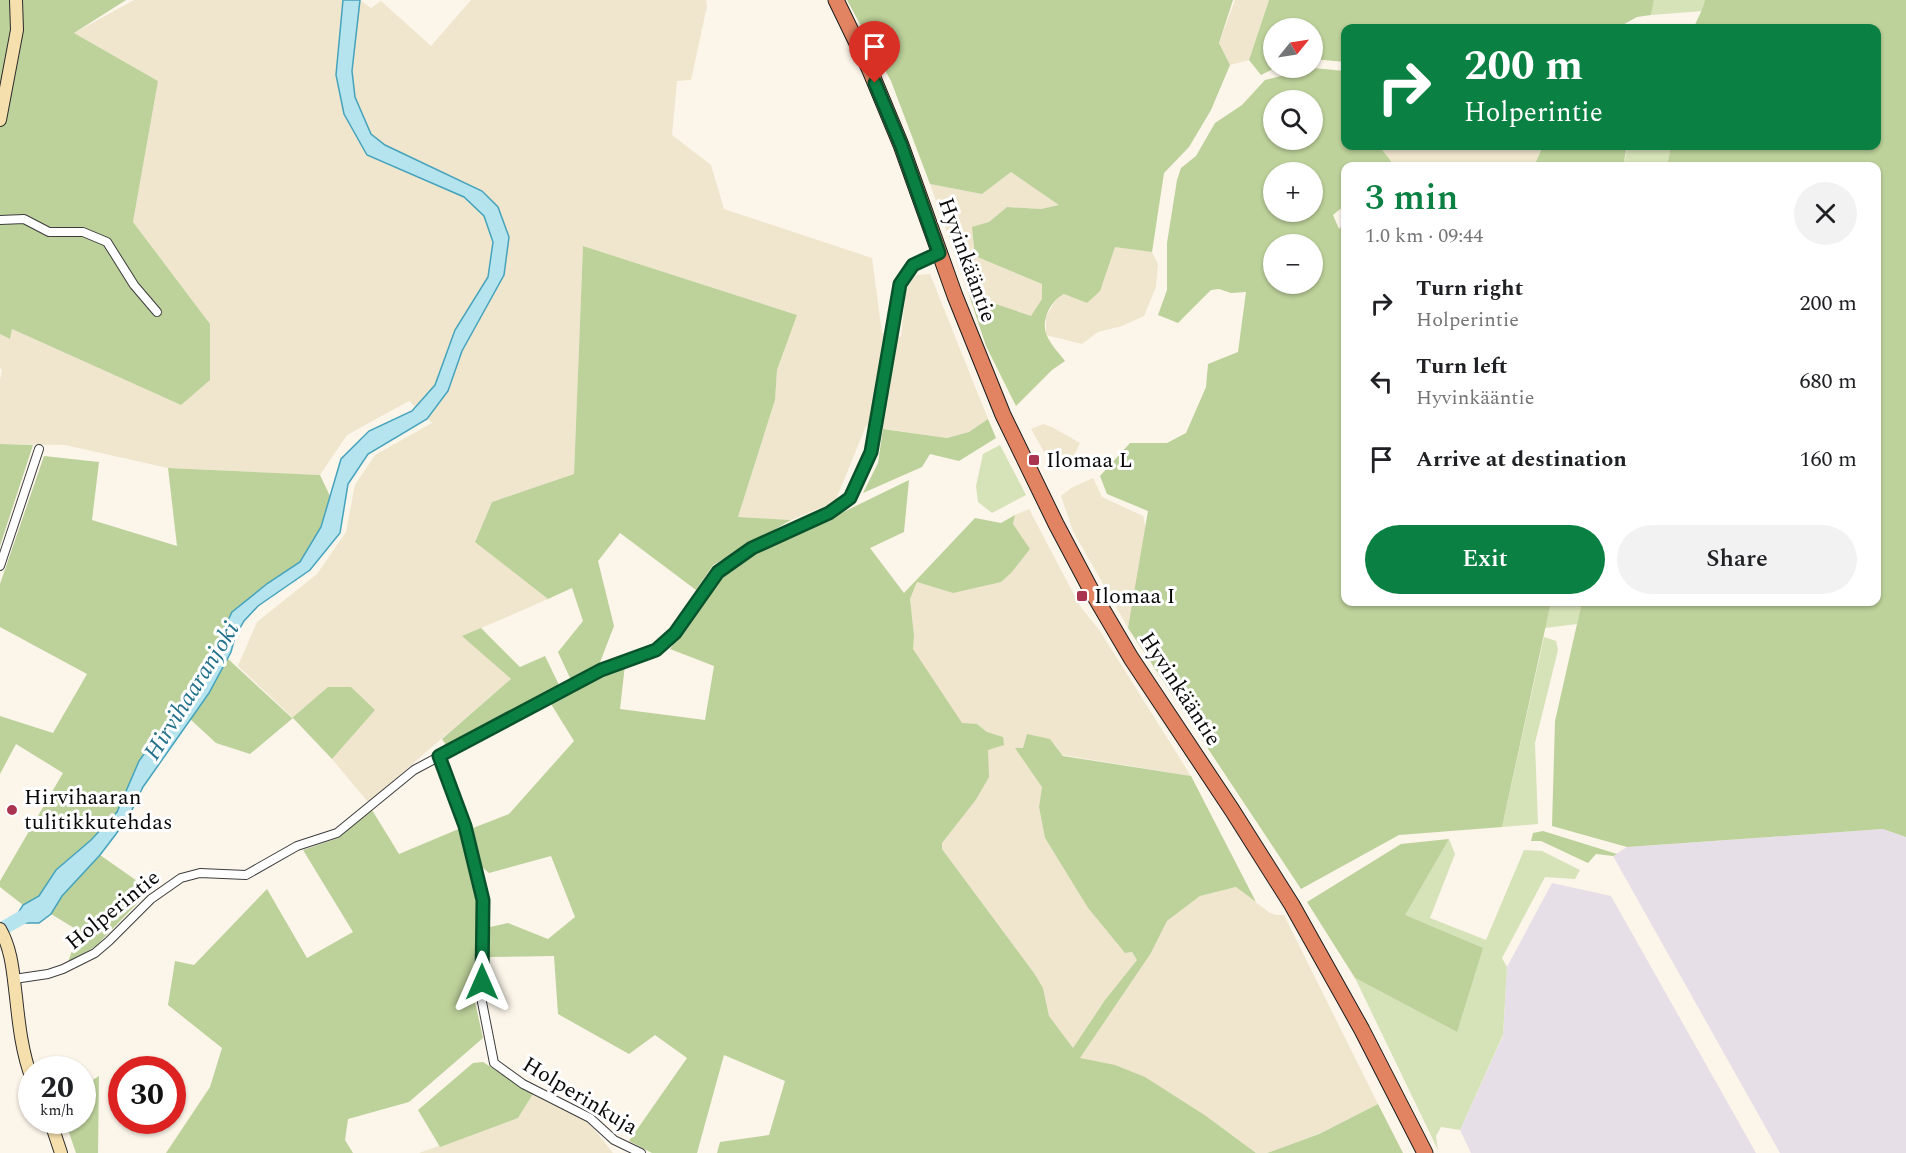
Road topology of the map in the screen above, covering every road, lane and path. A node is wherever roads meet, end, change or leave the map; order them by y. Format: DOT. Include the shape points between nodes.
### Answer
graph roads {
  1 [pos="16,0"];
  2 [pos="836,0"];
  3 [pos="0,120"];
  4 [pos="0,220"];
  5 [pos="939,253"];
  6 [pos="157,312"];
  7 [pos="39,449"];
  8 [pos="0,566"];
  9 [pos="439,756"];
  10 [pos="0,929"];
  11 [pos="14,980"];
  12 [pos="24,1056"];
  13 [pos="55,1134"];
  14 [pos="61,1153"];
  15 [pos="641,1153"];
  16 [pos="1425,1153"];
  1 -- 3 [label="street" via="15,41"];
  2 -- 5 [label="highway, Hyvinkääntie" via="892,124"];
  4 -- 6 [label="street" via="24,219 50,232 82,232 107,242 134,285"];
  5 -- 9 [label="street, Holperintie" via="913,265 900,284 871,452 850,498 829,513 752,548 718,572 675,633 656,650 601,670"];
  5 -- 16 [label="highway, Hyvinkääntie" via="1003,415 1079,567 1131,658 1292,905"];
  7 -- 8 [label="street"];
  9 -- 11 [label="street, Holperintie" via="414,770 337,833 297,846 246,875 200,873 181,878 151,899 109,941 80,962 48,974"];
  9 -- 15 [label="street, Holperinkuja" via="465,826 483,900 482,1002 494,1063 523,1084 590,1118 614,1140"];
  10 -- 11 [label="street"];
  11 -- 12 [label="street"];
  13 -- 14 [label="street"];
}
